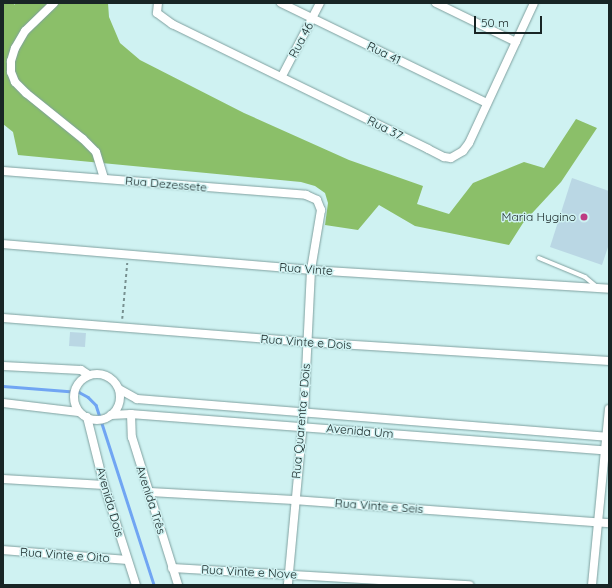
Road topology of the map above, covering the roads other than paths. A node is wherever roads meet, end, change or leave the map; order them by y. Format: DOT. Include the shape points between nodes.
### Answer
graph roads {
  1 [pos="54,3"];
  2 [pos="158,3"];
  3 [pos="282,3"];
  4 [pos="320,3"];
  5 [pos="436,3"];
  6 [pos="534,3"];
  7 [pos="312,18"];
  8 [pos="516,42"];
  9 [pos="282,76"];
  10 [pos="486,103"];
  11 [pos="3,171"];
  12 [pos="104,178"];
  13 [pos="321,210"];
  14 [pos="3,244"];
  15 [pos="539,258"];
  16 [pos="311,270"];
  17 [pos="600,289"];
  18 [pos="609,289"];
  19 [pos="3,318"];
  20 [pos="307,342"];
  21 [pos="609,361"];
  22 [pos="3,366"];
  23 [pos="89,375"];
  24 [pos="119,389"];
  25 [pos="3,403"];
  26 [pos="609,409"];
  27 [pos="304,411"];
  28 [pos="78,412"];
  29 [pos="131,414"];
  30 [pos="111,415"];
  31 [pos="87,417"];
  32 [pos="302,427"];
  33 [pos="608,437"];
  34 [pos="607,451"];
  35 [pos="3,479"];
  36 [pos="104,485"];
  37 [pos="150,492"];
  38 [pos="294,500"];
  39 [pos="597,522"];
  40 [pos="609,523"];
  41 [pos="3,550"];
  42 [pos="127,560"];
  43 [pos="172,568"];
  44 [pos="289,573"];
  45 [pos="136,585"];
  46 [pos="178,585"];
  47 [pos="288,585"];
  48 [pos="470,585"];
  49 [pos="592,585"];
  1 -- 12 [label="street" via="25,31 15,48 10,72 15,82 26,93 96,152"];
  2 -- 9 [label="street, Rua 37" via="156,9 160,16"];
  3 -- 7 [label="street, Rua 41"];
  4 -- 7 [label="street, Rua 46"];
  5 -- 8 [label="street"];
  6 -- 8 [label="street, Rua 37"];
  7 -- 9 [label="street, Rua 46"];
  7 -- 10 [label="street, Rua 41"];
  8 -- 10 [label="street, Rua 37"];
  9 -- 10 [label="street, Rua 37" via="444,157 451,158 469,143"];
  11 -- 12 [label="street, Rua Dezessete"];
  12 -- 13 [label="street, Rua Dezessete" via="306,195 318,200"];
  13 -- 16 [label="street, Rua Quarenta e Dois"];
  14 -- 16 [label="street, Rua Vinte"];
  15 -- 17 [label="lane" via="584,277"];
  16 -- 17 [label="street, Rua Vinte"];
  16 -- 20 [label="street, Rua Quarenta e Dois"];
  17 -- 18 [label="street, Rua Vinte"];
  19 -- 20 [label="street, Rua Vinte e Dois"];
  20 -- 21 [label="street, Rua Vinte e Dois"];
  20 -- 27 [label="street, Rua Quarenta e Dois"];
  22 -- 23 [label="street" via="81,370"];
  23 -- 24 [label="street" via="107,376"];
  23 -- 28 [label="street" via="78,384 74,398"];
  24 -- 27 [label="street, Avenida Um" via="137,399"];
  24 -- 30 [label="street" via="119,403"];
  25 -- 28 [label="street"];
  26 -- 33 [label="street"];
  27 -- 32 [label="street, Rua Quarenta e Dois"];
  27 -- 33 [label="street, Avenida Um"];
  28 -- 31 [label="street"];
  29 -- 30 [label="street, Avenida Um"];
  29 -- 32 [label="street, Avenida Um"];
  29 -- 37 [label="street, Avenida Três" via="132,437"];
  30 -- 31 [label="street" via="99,420"];
  31 -- 36 [label="street, Avenida Dois"];
  32 -- 34 [label="street, Avenida Um"];
  32 -- 38 [label="street, Rua Quarenta e Dois"];
  33 -- 34 [label="street"];
  34 -- 39 [label="street"];
  35 -- 36 [label="street"];
  36 -- 42 [label="street, Avenida Dois"];
  37 -- 38 [label="street, Rua Vinte e Seis"];
  37 -- 43 [label="street, Avenida Três"];
  38 -- 39 [label="street, Rua Vinte e Seis"];
  38 -- 44 [label="street, Rua Quarenta e Dois"];
  39 -- 40 [label="street, Rua Vinte e Seis"];
  39 -- 49 [label="street"];
  41 -- 42 [label="street, Rua Vinte e Oito"];
  42 -- 45 [label="street, Avenida Dois"];
  43 -- 44 [label="street, Rua Vinte e Nove"];
  43 -- 46 [label="street, Avenida Três"];
  44 -- 47 [label="street, Rua Quarenta e Dois"];
  44 -- 48 [label="street, Rua Vinte e Nove"];
}
